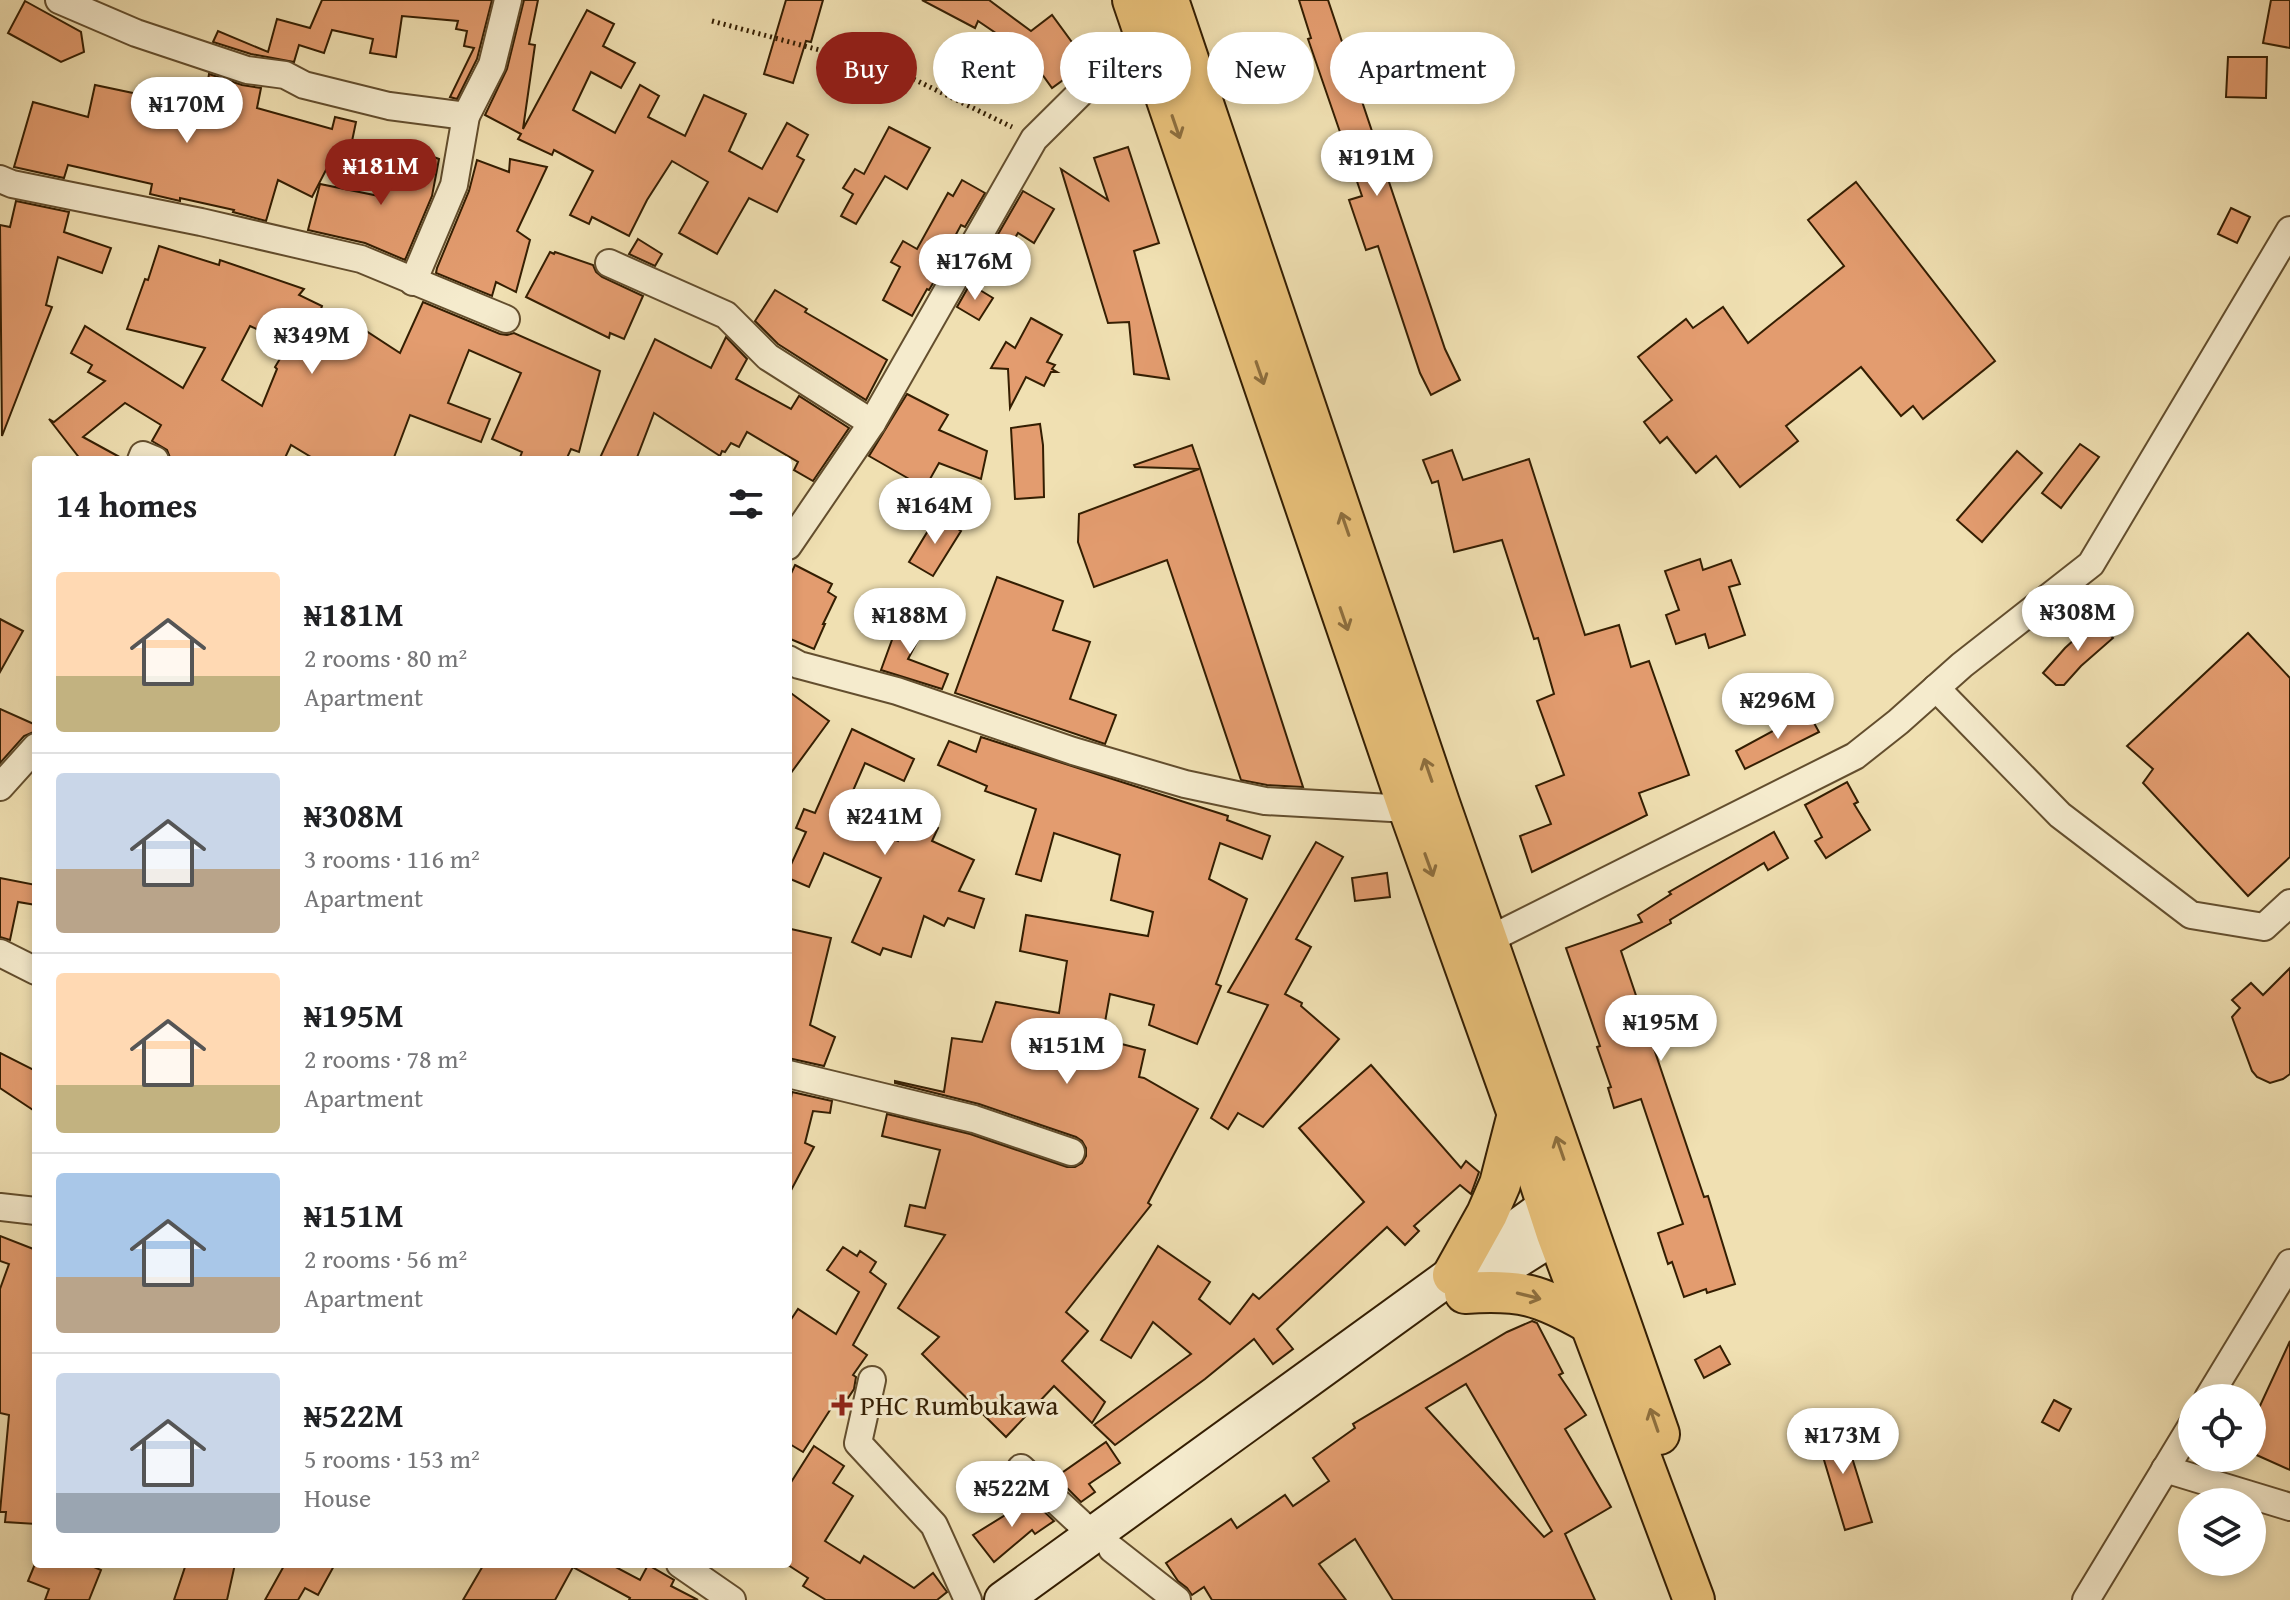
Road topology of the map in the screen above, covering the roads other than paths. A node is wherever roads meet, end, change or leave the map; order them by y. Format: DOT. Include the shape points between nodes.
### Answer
graph roads {
  1 [pos="59,0"];
  2 [pos="508,0"];
  3 [pos="1168,0"];
  4 [pos="1138,16"];
  5 [pos="466,116"];
  6 [pos="0,179"];
  7 [pos="2290,230"];
  8 [pos="609,263"];
  9 [pos="413,282"];
  10 [pos="506,319"];
  11 [pos="872,423"];
  12 [pos="792,540"];
  13 [pos="792,661"];
  14 [pos="1936,688"];
  15 [pos="32,751"];
  16 [pos="0,787"];
  17 [pos="1409,809"];
  18 [pos="2290,903"];
  19 [pos="1488,940"];
  20 [pos="0,953"];
  21 [pos="32,969"];
  22 [pos="792,1075"];
  23 [pos="1518,1114"];
  24 [pos="1071,1152"];
  25 [pos="0,1207"];
  26 [pos="32,1211"];
  27 [pos="1566,1213"];
  28 [pos="2290,1263"];
  29 [pos="1459,1284"];
  30 [pos="1588,1322"];
  31 [pos="872,1380"];
  32 [pos="2217,1384"];
  33 [pos="2178,1448"];
  34 [pos="1021,1468"];
  35 [pos="2165,1469"];
  36 [pos="2290,1507"];
  37 [pos="1103,1542"];
  38 [pos="686,1568"];
  39 [pos="732,1600"];
  40 [pos="968,1600"];
  41 [pos="1003,1600"];
  42 [pos="1043,1600"];
  43 [pos="1177,1600"];
  44 [pos="1694,1600"];
  45 [pos="1716,1600"];
  46 [pos="2086,1600"];
  1 -- 5 [label="street" via="136,33 247,70 285,75 304,85 389,106"];
  2 -- 5 [label="street" via="492,65"];
  19 -- 3 [label="main road, one-way"];
  4 -- 11 [label="street" via="1034,139"];
  4 -- 17 [label="main road, one-way"];
  5 -- 9 [label="street" via="454,185"];
  6 -- 9 [label="street" via="361,259"];
  7 -- 14 [label="street" via="2091,564"];
  8 -- 11 [label="street" via="726,315 768,357"];
  9 -- 10 [label="street"];
  11 -- 12 [label="street"];
  13 -- 17 [label="street" via="1185,784 1265,801"];
  14 -- 18 [label="street" via="2060,815 2191,915 2264,927"];
  14 -- 19 [label="street" via="1855,756"];
  15 -- 16 [label="street"];
  17 -- 23 [label="main road, one-way"];
  27 -- 19 [label="main road, one-way"];
  20 -- 21 [label="street"];
  22 -- 24 [label="street" via="974,1119"];
  23 -- 27 [label="main road"];
  23 -- 29 [label="main road" via="1500,1184"];
  25 -- 26 [label="street"];
  27 -- 29 [label="main road"];
  27 -- 30 [label="main road"];
  45 -- 27 [label="main road, one-way"];
  28 -- 32 [label="street"];
  29 -- 30 [label="main road, one-way" via="1528,1294"];
  29 -- 37 [label="main road"];
  30 -- 44 [label="main road"];
  31 -- 40 [label="street" via="858,1443 934,1525"];
  33 -- 35 [label="street"];
  34 -- 37 [label="street"];
  35 -- 36 [label="street"];
  35 -- 46 [label="street"];
  37 -- 41 [label="main road"];
  37 -- 42 [label="main road"];
  37 -- 43 [label="street"];
  38 -- 39 [label="street"];
}
